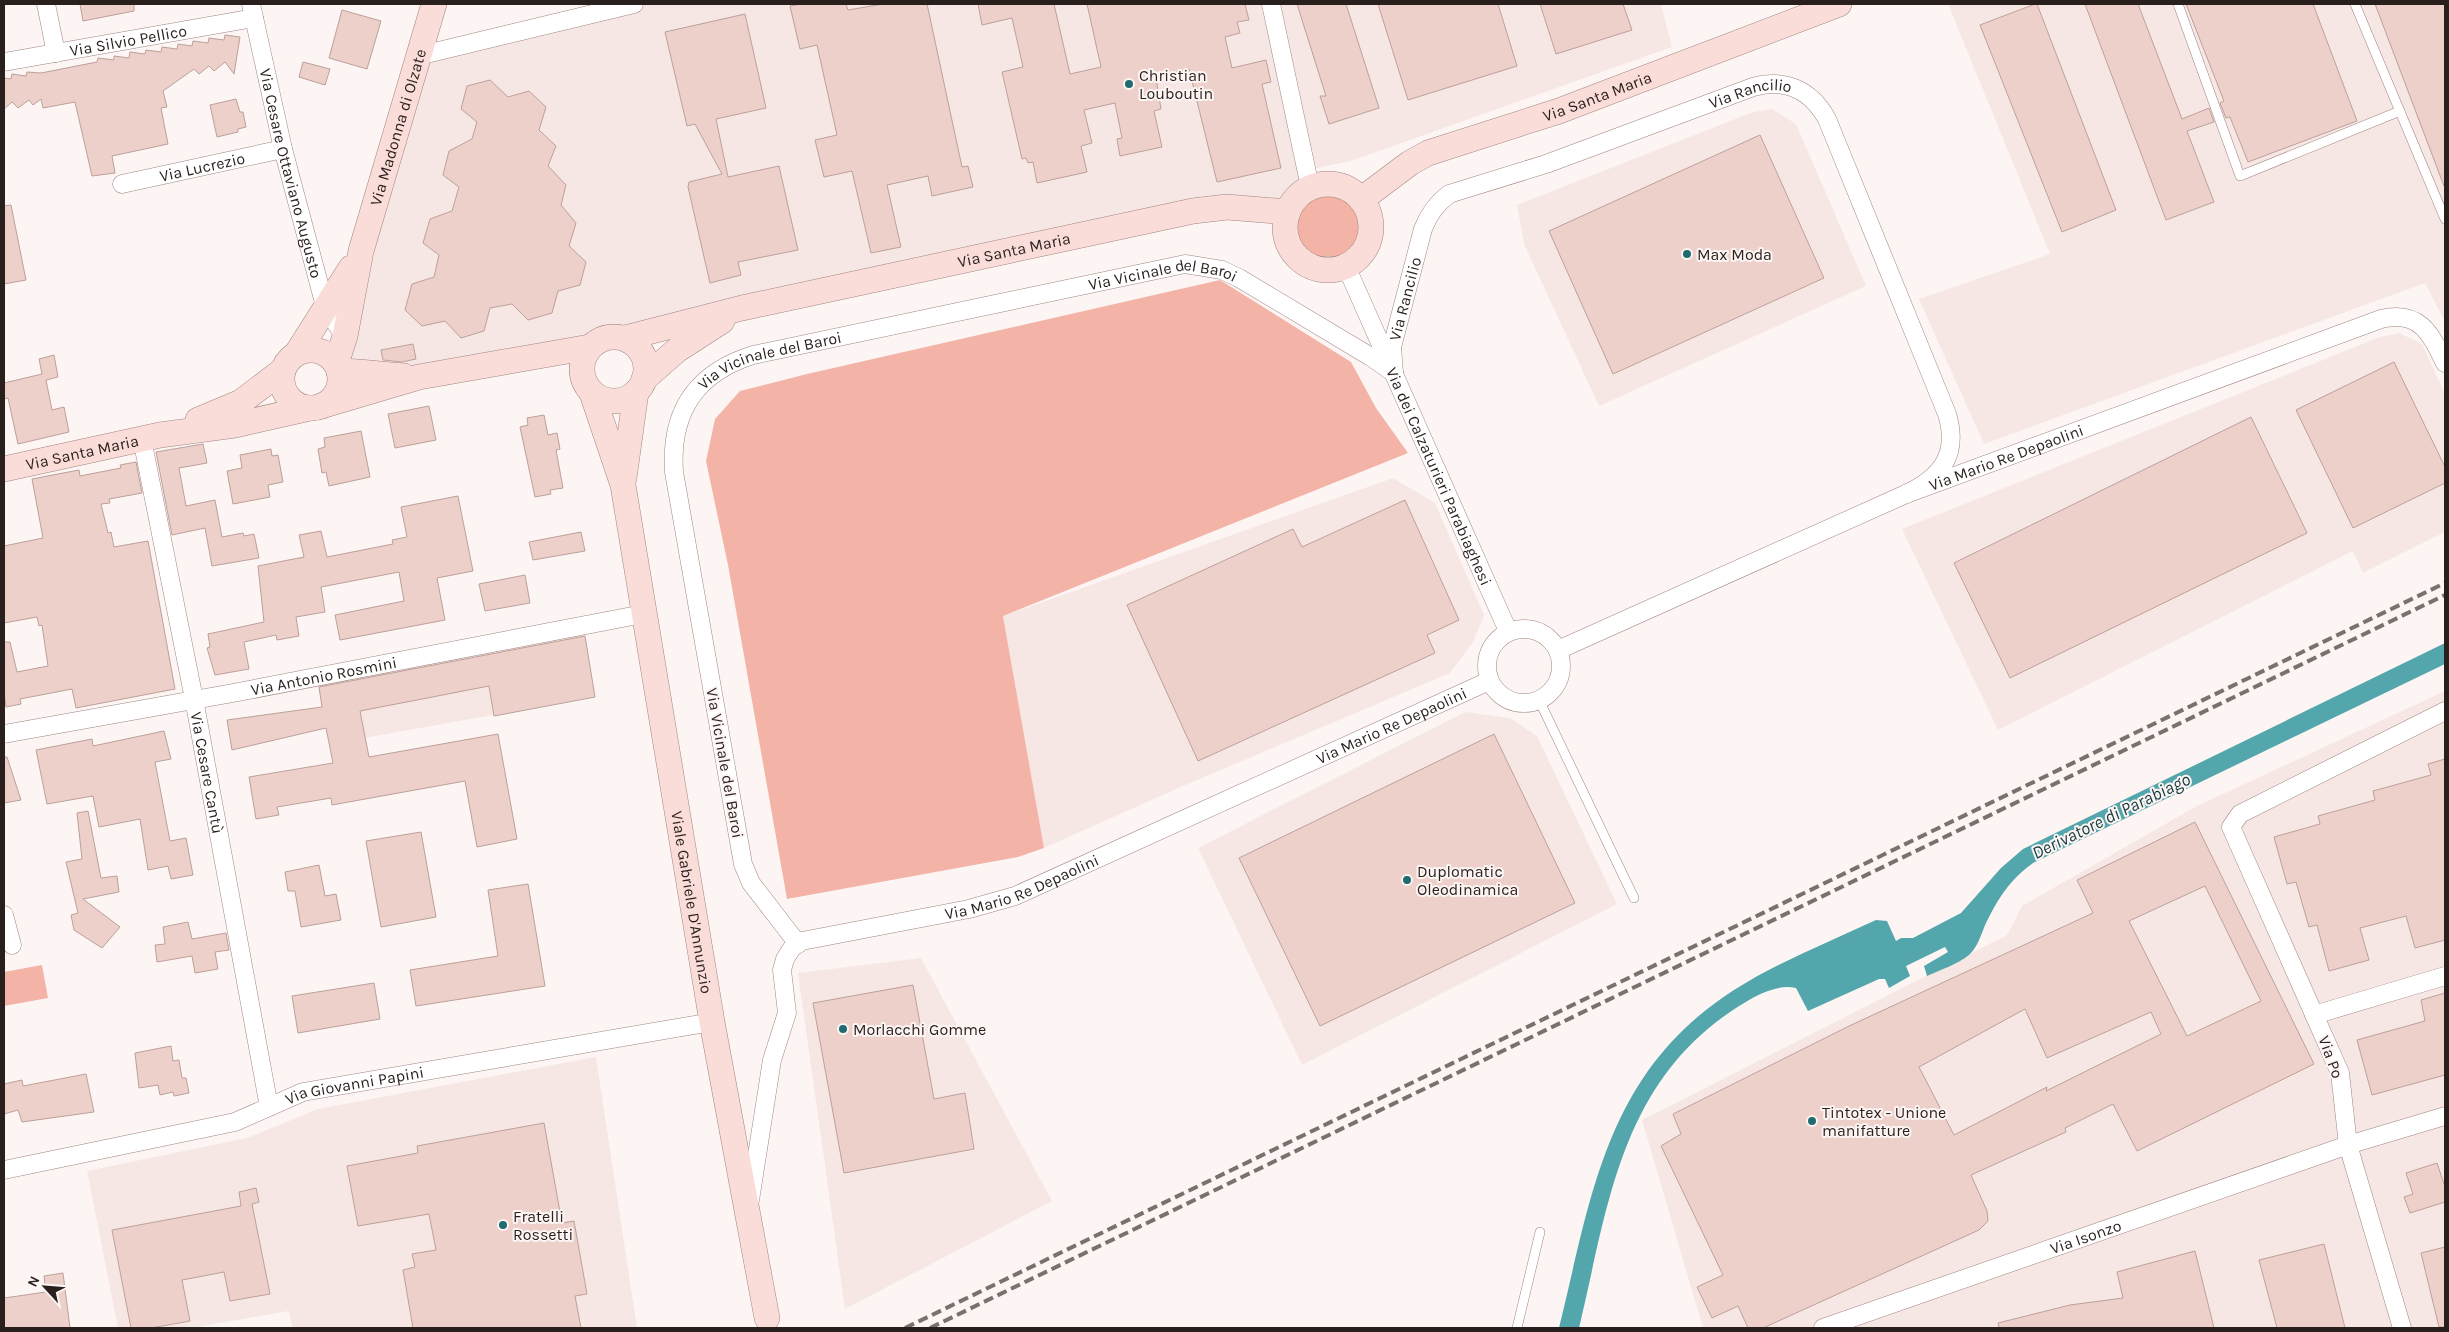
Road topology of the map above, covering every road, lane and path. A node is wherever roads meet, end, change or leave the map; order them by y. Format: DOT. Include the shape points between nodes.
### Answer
graph roads {
  1 [pos="46,4"];
  2 [pos="434,4"];
  3 [pos="634,4"];
  4 [pos="1271,4"];
  5 [pos="1839,4"];
  6 [pos="2178,4"];
  7 [pos="2355,4"];
  8 [pos="252,11"];
  9 [pos="56,53"];
  10 [pos="418,56"];
  11 [pos="4,62"];
  12 [pos="2400,111"];
  13 [pos="283,149"];
  14 [pos="122,184"];
  15 [pos="1310,187"];
  16 [pos="1362,199"];
  17 [pos="1288,212"];
  18 [pos="2445,219"];
  19 [pos="361,251"];
  20 [pos="1346,266"];
  21 [pos="742,308"];
  22 [pos="326,310"];
  23 [pos="345,336"];
  24 [pos="625,338"];
  25 [pos="590,347"];
  26 [pos="518,358"];
  27 [pos="290,361"];
  28 [pos="2445,363"];
  29 [pos="337,367"];
  30 [pos="1394,373"];
  31 [pos="418,377"];
  32 [pos="588,385"];
  33 [pos="640,386"];
  34 [pos="316,407"];
  35 [pos="151,437"];
  36 [pos="4,469"];
  37 [pos="623,485"];
  38 [pos="1906,494"];
  39 [pos="643,614"];
  40 [pos="1508,631"];
  41 [pos="1558,650"];
  42 [pos="1489,682"];
  43 [pos="194,699"];
  44 [pos="1539,700"];
  45 [pos="2445,712"];
  46 [pos="4,734"];
  47 [pos="1634,898"];
  48 [pos="4,915"];
  49 [pos="798,944"];
  50 [pos="12,945"];
  51 [pos="2445,976"];
  52 [pos="2314,1015"];
  53 [pos="712,1022"];
  54 [pos="269,1107"];
  55 [pos="2445,1116"];
  56 [pos="2348,1145"];
  57 [pos="4,1170"];
  58 [pos="747,1214"];
  59 [pos="1540,1232"];
  60 [pos="766,1318"];
  61 [pos="1851,1324"];
  62 [pos="1517,1328"];
  63 [pos="1823,1328"];
  64 [pos="2402,1328"];
  1 -- 9 [label="street"];
  2 -- 10 [label="street, Via Madonna di Olzate"];
  3 -- 10 [label="street"];
  4 -- 15 [label="street"];
  5 -- 16 [label="street, Via Santa Maria" via="1559,111 1428,154 1410,163"];
  6 -- 12 [label="lane" via="2240,176"];
  7 -- 12 [label="lane"];
  8 -- 9 [label="street, Via Silvio Pellico"];
  8 -- 13 [label="street, Via Cesare Ottaviano Augusto"];
  9 -- 11 [label="street, Via Silvio Pellico"];
  10 -- 19 [label="street, Via Madonna di Olzate"];
  12 -- 18 [label="lane"];
  13 -- 14 [label="street, Via Lucrezio"];
  13 -- 22 [label="street, Via Cesare Ottaviano Augusto"];
  15 -- 16 [label="street" via="1338,185"];
  15 -- 17 [label="street" via="1293,202"];
  16 -- 20 [label="street" via="1371,220 1369,242 1364,252"];
  17 -- 20 [label="street" via="1285,234 1295,254 1313,268 1335,270"];
  17 -- 21 [label="street, Via Santa Maria" via="1227,208 1193,211"];
  19 -- 22 [label="street, Via Madonna di Olzate"];
  19 -- 23 [label="street, Via Madonna di Olzate"];
  20 -- 30 [label="street, Via dei Calzaturieri Parabiaghesi"];
  21 -- 24 [label="street, Via Santa Maria"];
  21 -- 33 [label="street, Via Santa Maria" via="677,350"];
  22 -- 23 [label="street, Via Cesare Ottaviano Augusto"];
  22 -- 27 [label="street, Via Madonna di Olzate"];
  23 -- 29 [label="street, Via Madonna di Olzate"];
  24 -- 25 [label="street, Via Santa Maria" via="612,336"];
  24 -- 33 [label="street" via="643,355 646,367"];
  25 -- 26 [label="street, Via Santa Maria"];
  25 -- 32 [label="street" via="583,361"];
  26 -- 31 [label="street, Via Santa Maria"];
  26 -- 32 [label="street, Via Santa Maria" via="553,366"];
  27 -- 29 [label="street, Via Santa Maria" via="308,350 319,351"];
  27 -- 34 [label="street" via="282,380 287,396 300,406"];
  27 -- 35 [label="street, Via Santa Maria" via="240,402"];
  28 -- 38 [label="street, Via Mario Re Depaolini" via="2429,332 2421,325 2402,317 2380,319"];
  29 -- 31 [label="street, Via Santa Maria"];
  29 -- 34 [label="street" via="340,381 337,391 330,400"];
  30 -- 38 [label="street, Via Rancilio" via="1392,347 1423,229 1438,203 1449,194 1546,164 1753,87 1775,83 1786,85 1806,94 1827,119 1950,424 1951,447 1942,467 1927,483"];
  30 -- 40 [label="street, Via dei Calzaturieri Parabiaghesi"];
  30 -- 49 [label="street, Via Vicinale del Baroi" via="1239,278 1222,270 1185,264 753,355 726,365 702,383 690,398 675,433 674,472 743,864 751,883"];
  31 -- 34 [label="street, Via Santa Maria"];
  32 -- 33 [label="street, Via Santa Maria" via="602,399 614,401 626,399"];
  32 -- 37 [label="street, Viale Gabriele D'Annunzio"];
  33 -- 37 [label="street, Viale Gabriele D'Annunzio"];
  34 -- 35 [label="street, Via Santa Maria" via="235,425"];
  35 -- 36 [label="street, Via Santa Maria"];
  35 -- 43 [label="street, Via Cesare Cantù"];
  37 -- 39 [label="street, Viale Gabriele D'Annunzio"];
  38 -- 41 [label="street, Via Mario Re Depaolini"];
  39 -- 43 [label="street, Via Antonio Rosmini"];
  39 -- 53 [label="street, Viale Gabriele D'Annunzio"];
  40 -- 41 [label="street" via="1522,628 1537,630 1550,638"];
  40 -- 42 [label="street" via="1496,640 1488,653"];
  41 -- 44 [label="street" via="1561,664 1559,679"];
  42 -- 44 [label="street" via="1510,701 1525,704"];
  42 -- 49 [label="street, Via Mario Re Depaolini" via="1015,896 969,908 814,937"];
  43 -- 46 [label="street, Via Antonio Rosmini"];
  43 -- 54 [label="street, Via Cesare Cantù"];
  44 -- 47 [label="lane"];
  45 -- 52 [label="street, Via Po" via="2240,814 2231,827"];
  48 -- 50 [label="street"];
  49 -- 58 [label="street" via="785,958 782,970 787,1012 772,1060"];
  51 -- 52 [label="street"];
  52 -- 56 [label="street, Via Po" via="2340,1073"];
  53 -- 54 [label="street, Via Giovanni Papini" via="303,1092"];
  53 -- 58 [label="street, Viale Gabriele D'Annunzio"];
  54 -- 57 [label="street, Via Giovanni Papini" via="235,1122"];
  55 -- 56 [label="street, Via Isonzo"];
  56 -- 61 [label="street, Via Isonzo"];
  56 -- 64 [label="street, Via Po"];
  58 -- 60 [label="street, Viale Gabriele D'Annunzio"];
  59 -- 62 [label="lane"];
  61 -- 63 [label="street, Via Isonzo"];
}
